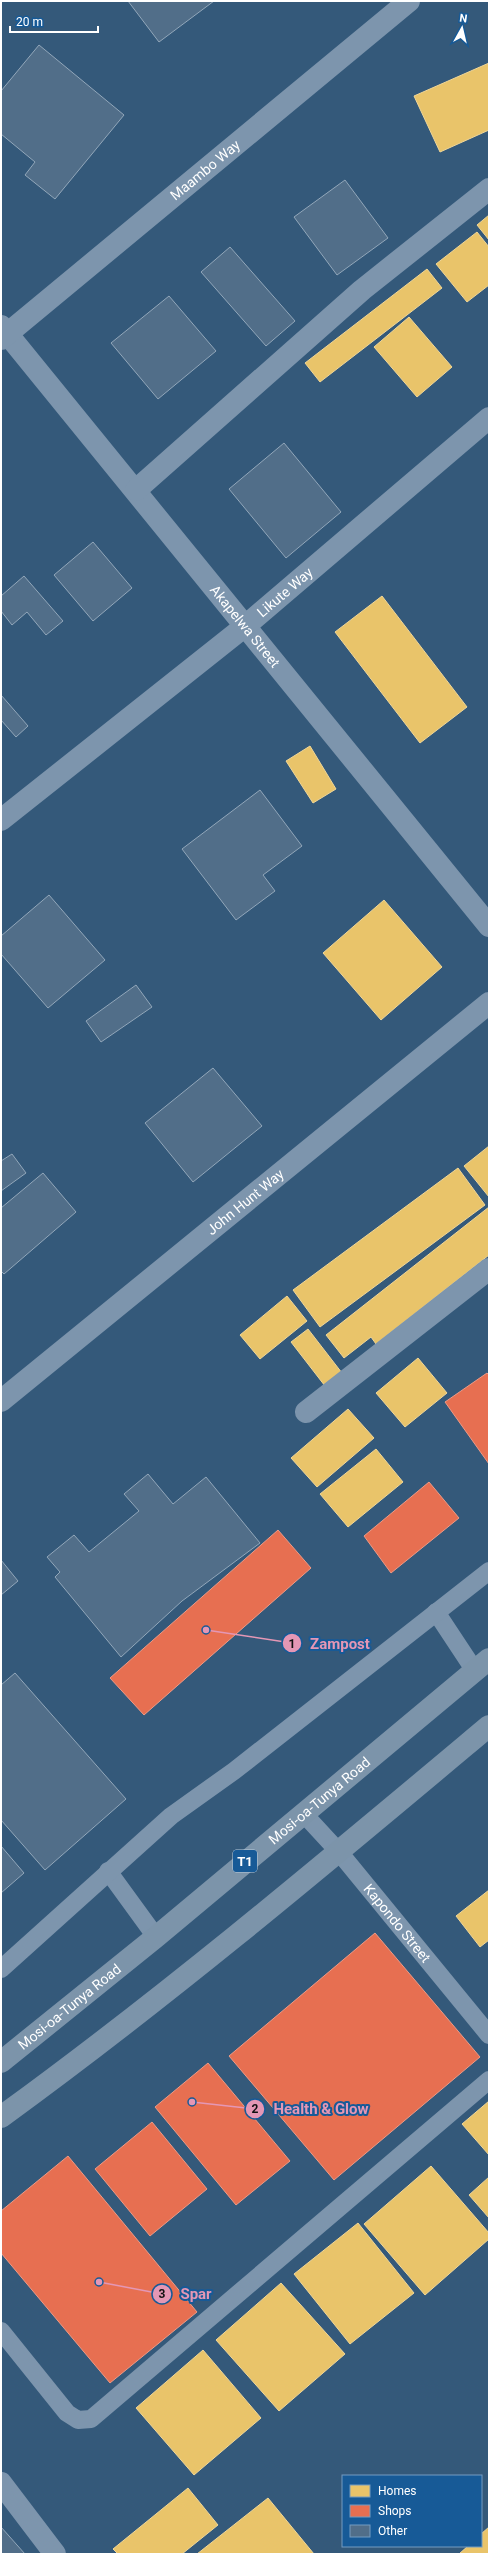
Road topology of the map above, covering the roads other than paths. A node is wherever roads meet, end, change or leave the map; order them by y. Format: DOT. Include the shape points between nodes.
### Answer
graph roads {
  1 [pos="409,1"];
  2 [pos="489,189"];
  3 [pos="3,333"];
  4 [pos="489,418"];
  5 [pos="136,490"];
  6 [pos="244,627"];
  7 [pos="1,820"];
  8 [pos="489,926"];
  9 [pos="489,1003"];
  10 [pos="489,1268"];
  11 [pos="1,1401"];
  12 [pos="306,1412"];
  13 [pos="489,1571"];
  14 [pos="436,1612"];
  15 [pos="482,1665"];
  16 [pos="489,1726"];
  17 [pos="303,1813"];
  18 [pos="339,1852"];
  19 [pos="108,1871"];
  20 [pos="156,1937"];
  21 [pos="1,1968"];
  22 [pos="489,2035"];
  23 [pos="1,2062"];
  24 [pos="489,2080"];
  25 [pos="1,2117"];
  26 [pos="1,2332"];
  27 [pos="1,2483"];
  28 [pos="55,2554"];
  1 -- 3 [label="street, Maambo Way"];
  2 -- 5 [label="street" via="362,290"];
  3 -- 5 [label="street, Akapelwa Street"];
  4 -- 6 [label="street, Likute Way"];
  5 -- 6 [label="street, Akapelwa Street"];
  6 -- 7 [label="street, Likute Way"];
  6 -- 8 [label="street, Akapelwa Street"];
  9 -- 11 [label="street, John Hunt Way"];
  10 -- 12 [label="street"];
  13 -- 14 [label="lane"];
  14 -- 15 [label="lane"];
  14 -- 19 [label="lane" via="234,1771 171,1816"];
  15 -- 17 [label="highway, Mosi-oa-Tunya Road / T1"];
  16 -- 18 [label="highway"];
  17 -- 18 [label="lane, Kapondo Street"];
  17 -- 20 [label="highway, Mosi-oa-Tunya Road / T1"];
  18 -- 22 [label="lane, Kapondo Street"];
  18 -- 25 [label="highway" via="60,2075"];
  19 -- 20 [label="lane"];
  19 -- 21 [label="lane"];
  20 -- 23 [label="highway, Mosi-oa-Tunya Road / T1"];
  24 -- 26 [label="lane" via="91,2419 78,2420 67,2413"];
  27 -- 28 [label="street"];
}
